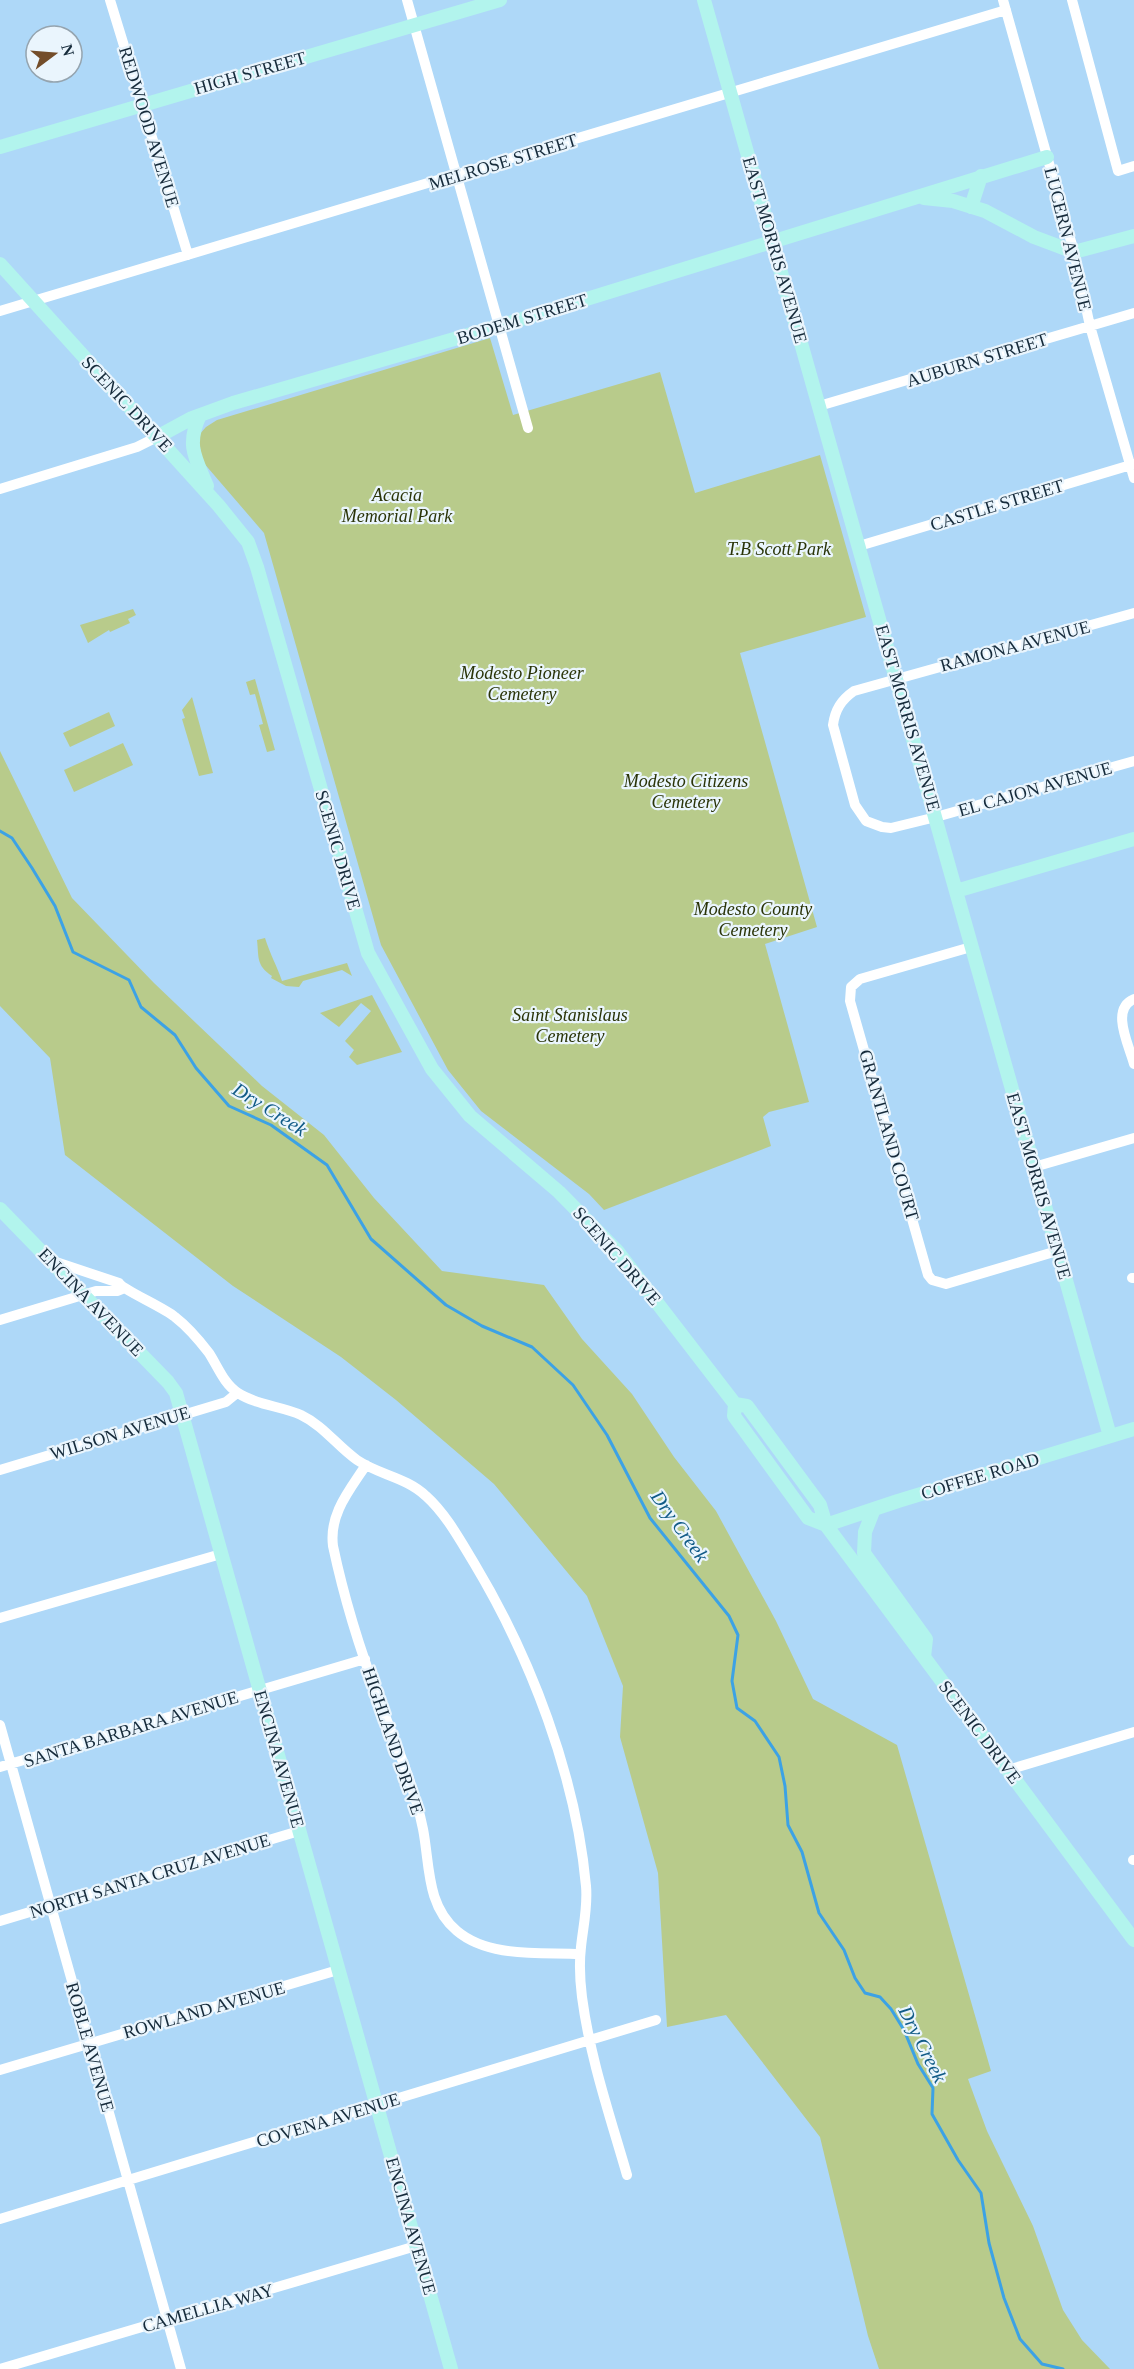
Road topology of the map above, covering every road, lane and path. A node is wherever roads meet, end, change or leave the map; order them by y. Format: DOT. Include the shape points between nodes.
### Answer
graph roads {
  1 [pos="110,0"];
  2 [pos="407,0"];
  3 [pos="500,0"];
  4 [pos="704,0"];
  5 [pos="1072,0"];
  6 [pos="1004,5"];
  7 [pos="414,25"];
  8 [pos="730,93"];
  9 [pos="143,105"];
  10 [pos="0,147"];
  11 [pos="1047,157"];
  12 [pos="1134,166"];
  13 [pos="457,176"];
  14 [pos="981,176"];
  15 [pos="916,198"];
  16 [pos="971,207"];
  17 [pos="1134,236"];
  18 [pos="773,242"];
  19 [pos="1074,252"];
  20 [pos="188,255"];
  21 [pos="0,264"];
  22 [pos="33,302"];
  23 [pos="0,311"];
  24 [pos="1134,313"];
  25 [pos="499,326"];
  26 [pos="1090,326"];
  27 [pos="819,406"];
  28 [pos="200,414"];
  29 [pos="528,428"];
  30 [pos="157,437"];
  31 [pos="1132,464"];
  32 [pos="1134,478"];
  33 [pos="0,489"];
  34 [pos="213,499"];
  35 [pos="859,546"];
  36 [pos="1134,614"];
  37 [pos="896,679"];
  38 [pos="1134,761"];
  39 [pos="936,817"];
  40 [pos="1134,839"];
  41 [pos="956,891"];
  42 [pos="971,947"];
  43 [pos="1134,999"];
  44 [pos="1134,1064"];
  45 [pos="1134,1138"];
  46 [pos="1034,1167"];
  47 [pos="0,1209"];
  48 [pos="1057,1251"];
  49 [pos="50,1259"];
  50 [pos="122,1289"];
  51 [pos="84,1294"];
  52 [pos="0,1320"];
  53 [pos="237,1393"];
  54 [pos="182,1414"];
  55 [pos="1134,1429"];
  56 [pos="1110,1436"];
  57 [pos="366,1465"];
  58 [pos="0,1470"];
  59 [pos="874,1509"];
  60 [pos="826,1525"];
  61 [pos="221,1554"];
  62 [pos="0,1618"];
  63 [pos="924,1656"];
  64 [pos="365,1659"];
  65 [pos="259,1690"];
  66 [pos="0,1725"];
  67 [pos="1134,1732"];
  68 [pos="5,1766"];
  69 [pos="1008,1770"];
  70 [pos="299,1831"];
  71 [pos="50,1906"];
  72 [pos="0,1921"];
  73 [pos="1134,1940"];
  74 [pos="580,1954"];
  75 [pos="338,1970"];
  76 [pos="656,2019"];
  77 [pos="589,2039"];
  78 [pos="89,2044"];
  79 [pos="0,2070"];
  80 [pos="376,2105"];
  81 [pos="627,2175"];
  82 [pos="128,2182"];
  83 [pos="0,2219"];
  84 [pos="416,2246"];
  85 [pos="167,2320"];
  86 [pos="0,2369"];
  87 [pos="181,2369"];
  88 [pos="451,2369"];
  1 -- 9 [label="street, REDWOOD AVENUE"];
  2 -- 7 [label="street"];
  3 -- 7 [label="street, HIGH STREET"];
  4 -- 8 [label="street, EAST MORRIS AVENUE"];
  5 -- 12 [label="street" via="1118,171"];
  6 -- 8 [label="street, MELROSE STREET"];
  6 -- 11 [label="street, LUCERN AVENUE"];
  7 -- 9 [label="street, HIGH STREET"];
  7 -- 13 [label="street"];
  8 -- 13 [label="street, MELROSE STREET"];
  8 -- 18 [label="street, EAST MORRIS AVENUE"];
  9 -- 10 [label="street, HIGH STREET"];
  9 -- 20 [label="street, REDWOOD AVENUE"];
  11 -- 14 [label="street, BODEM STREET"];
  11 -- 19 [label="street, LUCERN AVENUE"];
  13 -- 20 [label="street, MELROSE STREET"];
  13 -- 25 [label="street"];
  14 -- 15 [label="street, BODEM STREET"];
  14 -- 16 [label="street"];
  15 -- 16 [label="street" via="953,201"];
  15 -- 18 [label="street, BODEM STREET"];
  16 -- 19 [label="street"];
  17 -- 19 [label="street"];
  18 -- 25 [label="street, BODEM STREET"];
  18 -- 27 [label="street, EAST MORRIS AVENUE"];
  19 -- 26 [label="street, LUCERN AVENUE"];
  20 -- 22 [label="street, MELROSE STREET"];
  21 -- 22 [label="street, SCENIC DRIVE"];
  22 -- 23 [label="street, MELROSE STREET"];
  22 -- 30 [label="street, SCENIC DRIVE"];
  24 -- 26 [label="street, AUBURN STREET"];
  25 -- 28 [label="street, BODEM STREET"];
  25 -- 29 [label="street"];
  26 -- 27 [label="street, AUBURN STREET"];
  26 -- 31 [label="street, LUCERN AVENUE"];
  27 -- 35 [label="street, EAST MORRIS AVENUE"];
  28 -- 30 [label="street, BODEM STREET"];
  28 -- 34 [label="street" via="192,449"];
  30 -- 33 [label="street, BODEM STREET" via="137,447"];
  30 -- 34 [label="street, SCENIC DRIVE"];
  31 -- 32 [label="street, LUCERN AVENUE"];
  31 -- 35 [label="street, CASTLE STREET"];
  34 -- 60 [label="street, SCENIC DRIVE" via="244,536 254,557 368,953 432,1069 470,1116 559,1192 618,1252 735,1404 734,1416 808,1518"];
  35 -- 37 [label="street, EAST MORRIS AVENUE"];
  36 -- 37 [label="street, RAMONA AVENUE"];
  37 -- 39 [label="street, EAST MORRIS AVENUE"];
  37 -- 39 [label="street, RAMONA AVENUE" via="854,691 836,710 834,729 855,805 867,820 882,827"];
  38 -- 39 [label="street, EL CAJON AVENUE"];
  39 -- 41 [label="street, EAST MORRIS AVENUE"];
  40 -- 41 [label="street"];
  41 -- 42 [label="street, EAST MORRIS AVENUE"];
  42 -- 46 [label="street, EAST MORRIS AVENUE"];
  42 -- 48 [label="street, GRANTLAND COURT" via="860,979 849,994 928,1275 946,1284"];
  43 -- 44 [label="street" via="1123,1007 1121,1017"];
  45 -- 46 [label="street"];
  46 -- 48 [label="street, EAST MORRIS AVENUE"];
  47 -- 49 [label="street, ENCINA AVENUE"];
  48 -- 56 [label="street, EAST MORRIS AVENUE"];
  49 -- 50 [label="street" via="118,1283"];
  49 -- 51 [label="street, ENCINA AVENUE"];
  50 -- 51 [label="street"];
  50 -- 53 [label="street" via="156,1304 181,1322"];
  51 -- 52 [label="street"];
  51 -- 54 [label="street, ENCINA AVENUE" via="170,1384"];
  53 -- 54 [label="street, WILSON AVENUE" via="226,1402"];
  53 -- 57 [label="street" via="285,1408 313,1422"];
  54 -- 58 [label="street, WILSON AVENUE"];
  54 -- 61 [label="street, ENCINA AVENUE"];
  55 -- 56 [label="street, COFFEE ROAD"];
  56 -- 59 [label="street, COFFEE ROAD"];
  57 -- 64 [label="street, HIGHLAND DRIVE" via="337,1510 332,1537 342,1586"];
  57 -- 74 [label="street" via="414,1486 438,1509 485,1581 520,1652 554,1740 577,1830 587,1892"];
  59 -- 60 [label="street, COFFEE ROAD"];
  59 -- 63 [label="street" via="865,1532 864,1553 926,1640"];
  60 -- 63 [label="street, SCENIC DRIVE"];
  61 -- 62 [label="street"];
  61 -- 65 [label="street, ENCINA AVENUE"];
  63 -- 69 [label="street, SCENIC DRIVE"];
  64 -- 65 [label="street, SANTA BARBARA AVENUE"];
  64 -- 74 [label="street, HIGHLAND DRIVE" via="414,1795 432,1890 444,1917 457,1931 481,1945"];
  65 -- 68 [label="street, SANTA BARBARA AVENUE"];
  65 -- 70 [label="street, ENCINA AVENUE"];
  66 -- 68 [label="street, ROBLE AVENUE"];
  67 -- 69 [label="street"];
  68 -- 71 [label="street, ROBLE AVENUE"];
  69 -- 73 [label="street, SCENIC DRIVE"];
  70 -- 71 [label="street, NORTH SANTA CRUZ AVENUE"];
  70 -- 75 [label="street, ENCINA AVENUE"];
  71 -- 72 [label="street, NORTH SANTA CRUZ AVENUE"];
  71 -- 78 [label="street, ROBLE AVENUE"];
  74 -- 77 [label="street"];
  75 -- 78 [label="street, ROWLAND AVENUE"];
  75 -- 80 [label="street, ENCINA AVENUE"];
  76 -- 77 [label="street, COVENA AVENUE"];
  77 -- 80 [label="street, COVENA AVENUE"];
  77 -- 81 [label="street"];
  78 -- 79 [label="street, ROWLAND AVENUE"];
  78 -- 82 [label="street, ROBLE AVENUE"];
  80 -- 82 [label="street, COVENA AVENUE"];
  80 -- 84 [label="street, ENCINA AVENUE"];
  82 -- 83 [label="street, COVENA AVENUE"];
  82 -- 85 [label="street, ROBLE AVENUE"];
  84 -- 85 [label="street, CAMELLIA WAY"];
  84 -- 88 [label="street, ENCINA AVENUE"];
  85 -- 86 [label="street, CAMELLIA WAY"];
  85 -- 87 [label="street, ROBLE AVENUE"];
}
